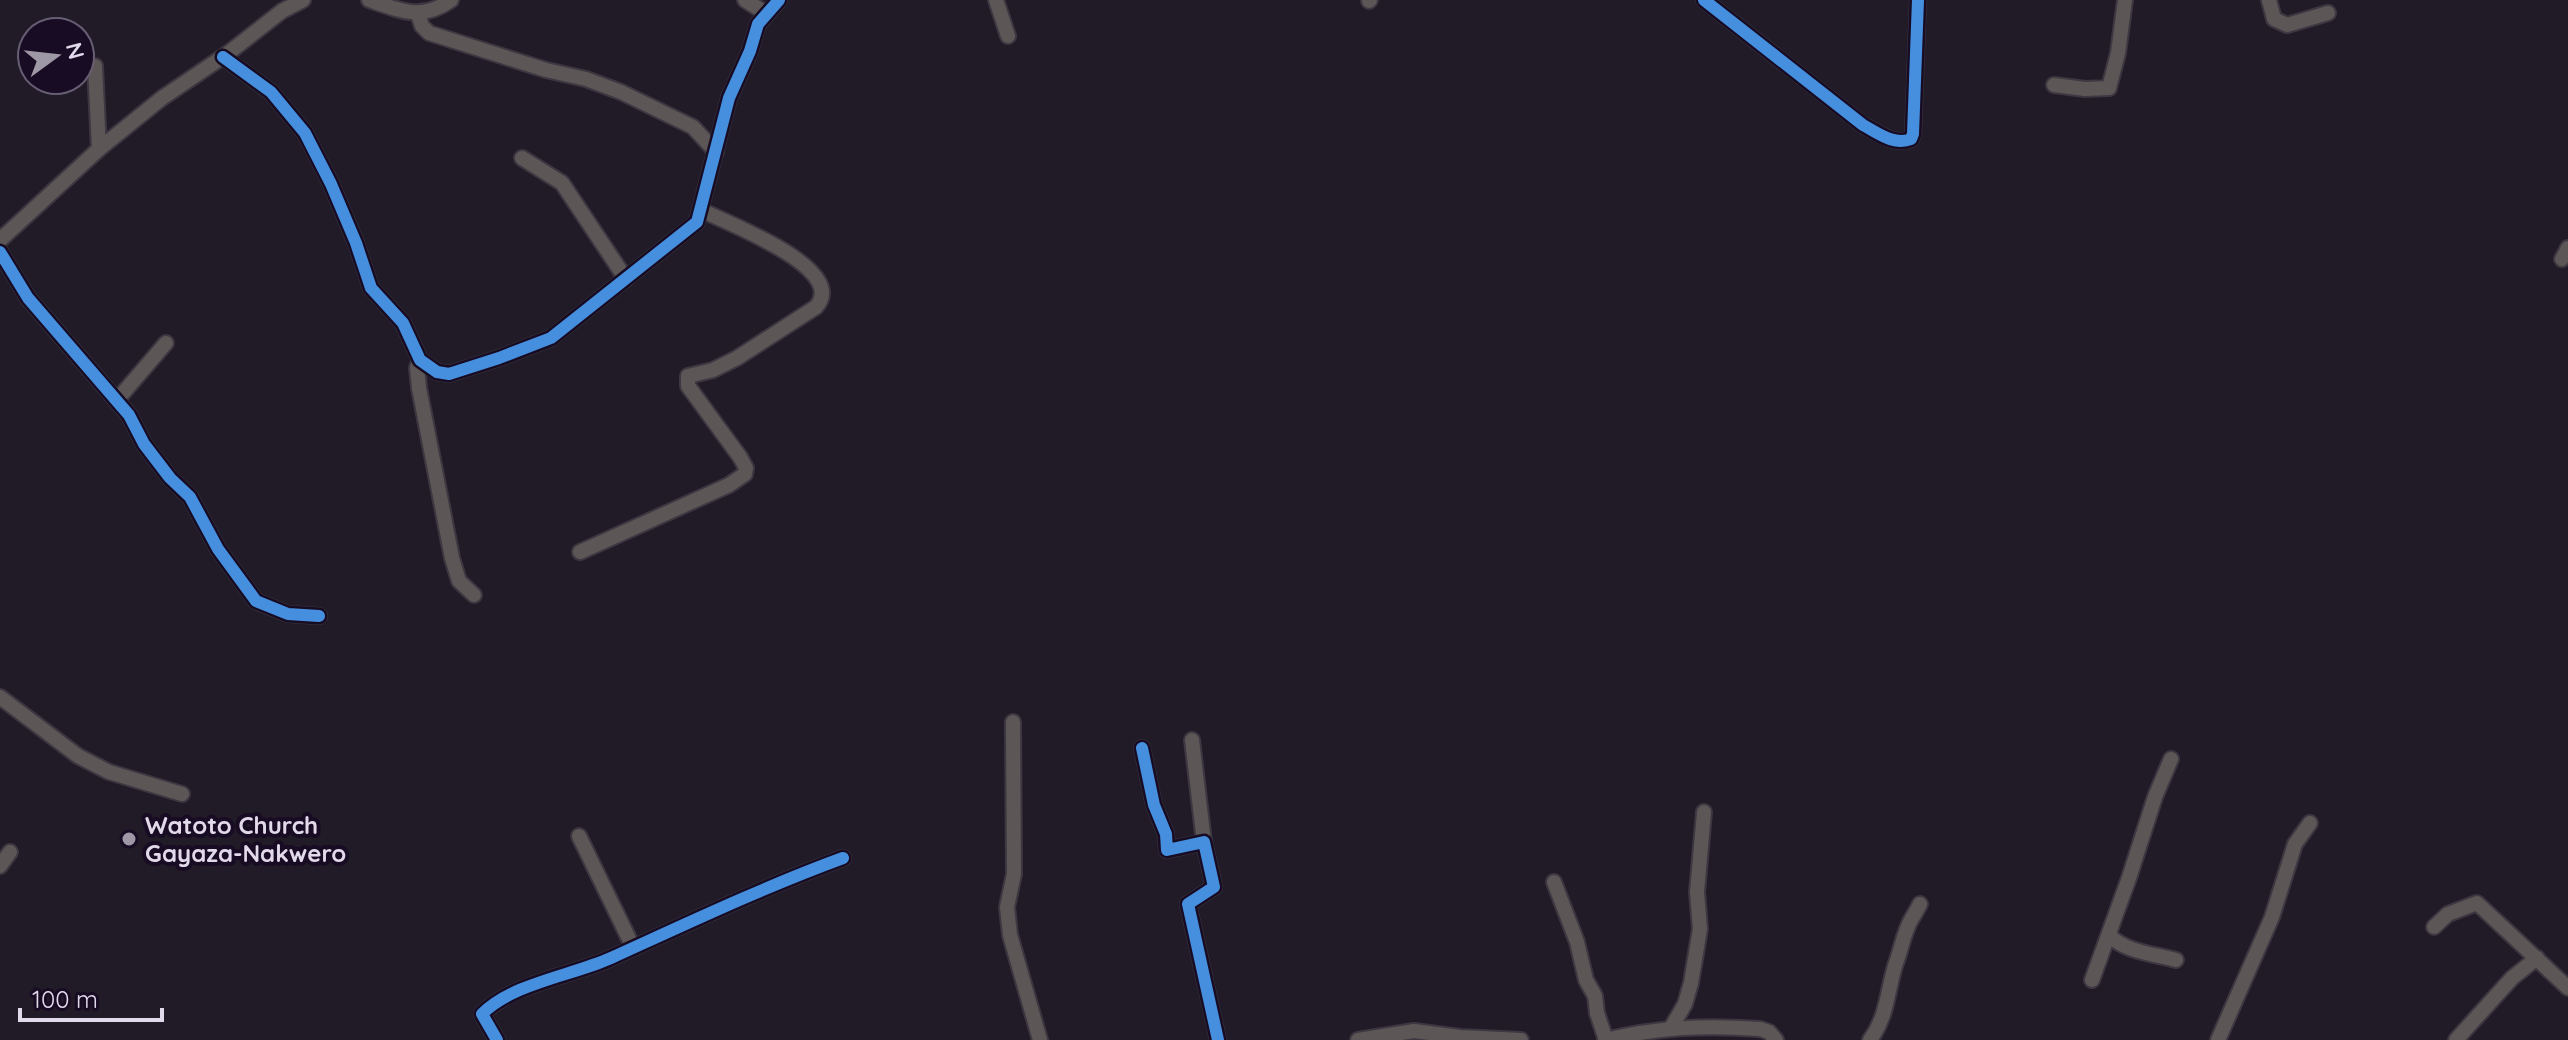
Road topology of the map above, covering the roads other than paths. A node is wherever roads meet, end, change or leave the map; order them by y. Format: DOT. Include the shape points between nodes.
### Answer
graph roads {
  1 [pos="303,0"];
  2 [pos="369,0"];
  3 [pos="451,0"];
  4 [pos="745,0"];
  5 [pos="779,0"];
  6 [pos="996,0"];
  7 [pos="1704,0"];
  8 [pos="1918,0"];
  9 [pos="2125,0"];
  10 [pos="2269,0"];
  11 [pos="2328,13"];
  12 [pos="418,14"];
  13 [pos="767,14"];
  14 [pos="1008,36"];
  15 [pos="223,57"];
  16 [pos="2054,85"];
  17 [pos="96,87"];
  18 [pos="99,149"];
  19 [pos="716,152"];
  20 [pos="522,158"];
  21 [pos="701,210"];
  22 [pos="0,240"];
  23 [pos="0,252"];
  24 [pos="626,279"];
  25 [pos="166,343"];
  26 [pos="420,360"];
  27 [pos="117,400"];
  28 [pos="580,552"];
  29 [pos="474,595"];
  30 [pos="319,616"];
  31 [pos="0,697"];
  32 [pos="1013,722"];
  33 [pos="1192,740"];
  34 [pos="1142,748"];
  35 [pos="2171,759"];
  36 [pos="182,794"];
  37 [pos="1704,812"];
  38 [pos="2310,823"];
  39 [pos="579,836"];
  40 [pos="1204,842"];
  41 [pos="10,852"];
  42 [pos="843,858"];
  43 [pos="0,866"];
  44 [pos="1554,882"];
  45 [pos="1920,904"];
  46 [pos="2434,927"];
  47 [pos="2109,935"];
  48 [pos="633,947"];
  49 [pos="2537,958"];
  50 [pos="2176,960"];
  51 [pos="2092,980"];
  52 [pos="2568,988"];
  53 [pos="1671,1028"];
  54 [pos="497,1040"];
  55 [pos="1040,1040"];
  56 [pos="1218,1040"];
  57 [pos="1358,1040"];
  58 [pos="1521,1040"];
  59 [pos="1606,1040"];
  60 [pos="1776,1040"];
  61 [pos="1870,1040"];
  62 [pos="2218,1040"];
  63 [pos="2456,1040"];
  1 -- 15 [label="street"];
  2 -- 12 [label="street"];
  3 -- 12 [label="street"];
  4 -- 13 [label="street"];
  5 -- 13 [label="street"];
  6 -- 14 [label="street"];
  7 -- 8 [label="street" via="1863,125 1902,143 1913,134"];
  9 -- 16 [label="street" via="2109,88"];
  10 -- 11 [label="street" via="2274,19 2287,25"];
  12 -- 19 [label="street" via="429,33 621,92 693,127"];
  13 -- 19 [label="street" via="758,24 729,98"];
  15 -- 18 [label="street"];
  15 -- 26 [label="street" via="271,92 305,133 371,288 403,323"];
  17 -- 18 [label="street"];
  18 -- 22 [label="street"];
  19 -- 21 [label="street"];
  20 -- 24 [label="street" via="562,183"];
  21 -- 24 [label="street" via="691,228"];
  21 -- 28 [label="street" via="786,251 817,276 823,300 737,358 688,376 688,386 740,457 745,474"];
  23 -- 27 [label="street" via="28,298"];
  24 -- 26 [label="street" via="541,343 449,374"];
  25 -- 27 [label="street"];
  26 -- 29 [label="street" via="419,388 452,558 459,581"];
  27 -- 30 [label="street" via="144,444 190,497 218,549 256,601 288,614"];
  31 -- 36 [label="street" via="78,756 109,772"];
  32 -- 55 [label="street" via="1014,874 1007,907"];
  33 -- 40 [label="street"];
  34 -- 40 [label="street" via="1167,850"];
  35 -- 47 [label="street"];
  37 -- 53 [label="street" via="1697,892 1700,929 1685,1004"];
  38 -- 62 [label="street" via="2295,844 2272,917"];
  39 -- 48 [label="street"];
  40 -- 56 [label="street" via="1214,887 1188,904"];
  41 -- 43 [label="street"];
  42 -- 48 [label="street" via="776,882"];
  44 -- 59 [label="street"];
  45 -- 61 [label="street" via="1896,964 1883,1017"];
  46 -- 49 [label="street" via="2448,914 2477,903"];
  47 -- 50 [label="street" via="2132,949"];
  47 -- 51 [label="street"];
  48 -- 54 [label="street" via="491,1005 482,1014"];
  49 -- 52 [label="street"];
  49 -- 63 [label="street"];
  53 -- 59 [label="street"];
  53 -- 60 [label="street" via="1760,1029"];
  57 -- 58 [label="street" via="1414,1031"];
}
